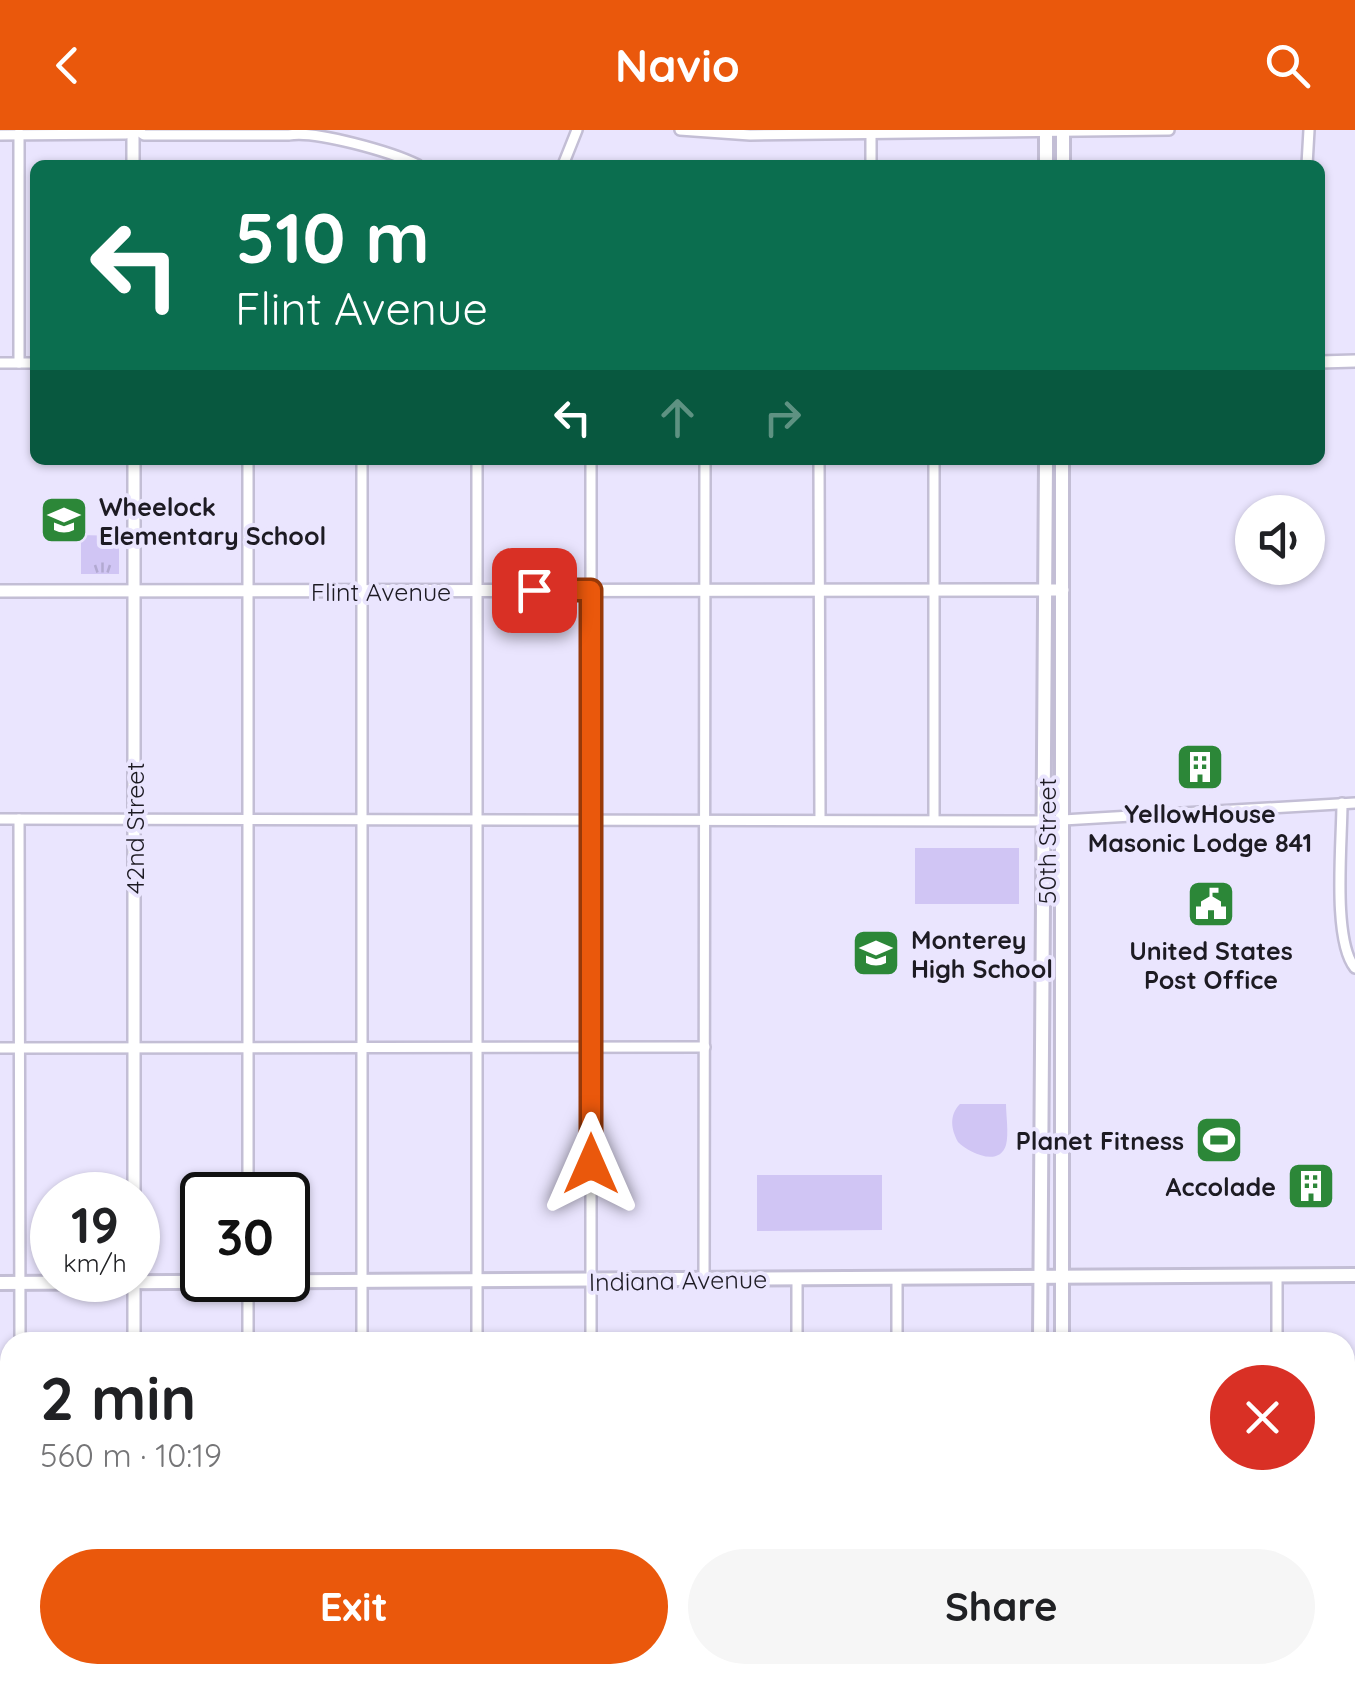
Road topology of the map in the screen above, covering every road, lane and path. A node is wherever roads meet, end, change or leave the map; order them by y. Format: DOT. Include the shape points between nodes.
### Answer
graph roads {
  1 [pos="296,130"];
  2 [pos="577,130"];
  3 [pos="680,130"];
  4 [pos="1169,130"];
  5 [pos="1309,130"];
  6 [pos="136,131"];
  7 [pos="19,132"];
  8 [pos="332,132"];
  9 [pos="1046,132"];
  10 [pos="1063,132"];
  11 [pos="254,133"];
  12 [pos="871,134"];
  13 [pos="0,135"];
  14 [pos="133,160"];
  15 [pos="408,160"];
  16 [pos="565,160"];
  17 [pos="871,160"];
  18 [pos="1046,160"];
  19 [pos="1063,160"];
  20 [pos="1307,160"];
  21 [pos="1325,362"];
  22 [pos="1355,362"];
  23 [pos="0,363"];
  24 [pos="20,363"];
  25 [pos="30,363"];
  26 [pos="134,465"];
  27 [pos="248,465"];
  28 [pos="362,465"];
  29 [pos="476,465"];
  30 [pos="591,465"];
  31 [pos="705,465"];
  32 [pos="819,465"];
  33 [pos="934,465"];
  34 [pos="1046,465"];
  35 [pos="1062,465"];
  36 [pos="248,590"];
  37 [pos="362,590"];
  38 [pos="476,590"];
  39 [pos="591,590"];
  40 [pos="705,590"];
  41 [pos="819,590"];
  42 [pos="934,590"];
  43 [pos="1046,590"];
  44 [pos="1063,590"];
  45 [pos="0,591"];
  46 [pos="134,591"];
  47 [pos="1355,803"];
  48 [pos="1342,804"];
  49 [pos="0,819"];
  50 [pos="20,819"];
  51 [pos="134,819"];
  52 [pos="248,819"];
  53 [pos="362,819"];
  54 [pos="476,819"];
  55 [pos="591,819"];
  56 [pos="705,819"];
  57 [pos="820,820"];
  58 [pos="934,820"];
  59 [pos="1063,820"];
  60 [pos="1046,821"];
  61 [pos="1355,968"];
  62 [pos="591,1047"];
  63 [pos="704,1047"];
  64 [pos="0,1048"];
  65 [pos="20,1048"];
  66 [pos="134,1048"];
  67 [pos="248,1048"];
  68 [pos="362,1048"];
  69 [pos="477,1048"];
  70 [pos="134,1172"];
  71 [pos="248,1172"];
  72 [pos="1277,1276"];
  73 [pos="1355,1276"];
  74 [pos="1062,1277"];
  75 [pos="1042,1278"];
  76 [pos="797,1279"];
  77 [pos="897,1279"];
  78 [pos="704,1280"];
  79 [pos="591,1281"];
  80 [pos="0,1282"];
  81 [pos="20,1282"];
  82 [pos="30,1282"];
  83 [pos="310,1282"];
  84 [pos="362,1282"];
  85 [pos="477,1282"];
  86 [pos="134,1302"];
  87 [pos="248,1302"];
  88 [pos="20,1332"];
  89 [pos="134,1332"];
  90 [pos="248,1332"];
  91 [pos="362,1332"];
  92 [pos="477,1332"];
  93 [pos="591,1332"];
  94 [pos="796,1332"];
  95 [pos="897,1332"];
  96 [pos="1040,1332"];
  97 [pos="1062,1332"];
  98 [pos="1277,1332"];
  1 -- 8 [label="street"];
  1 -- 11 [label="street"];
  2 -- 16 [label="street"];
  3 -- 12 [label="street"];
  4 -- 10 [label="street"];
  5 -- 20 [label="street"];
  6 -- 7 [label="street"];
  6 -- 11 [label="street"];
  6 -- 14 [label="street"];
  7 -- 13 [label="street"];
  7 -- 24 [label="street"];
  8 -- 15 [label="street"];
  9 -- 10 [label="street"];
  9 -- 12 [label="street"];
  9 -- 18 [label="main road"];
  10 -- 19 [label="main road"];
  12 -- 17 [label="street"];
  21 -- 22 [label="street"];
  23 -- 24 [label="street"];
  24 -- 25 [label="street"];
  26 -- 46 [label="street, 42nd Street"];
  27 -- 36 [label="street"];
  28 -- 37 [label="street"];
  29 -- 38 [label="street"];
  30 -- 39 [label="street"];
  31 -- 40 [label="street"];
  32 -- 41 [label="street"];
  33 -- 42 [label="street"];
  34 -- 43 [label="main road, 50th Street"];
  35 -- 44 [label="main road, 50th Street"];
  36 -- 37 [label="street, Flint Avenue"];
  36 -- 46 [label="street, Flint Avenue"];
  36 -- 52 [label="street"];
  37 -- 38 [label="street, Flint Avenue"];
  37 -- 53 [label="street"];
  38 -- 39 [label="street, Flint Avenue"];
  38 -- 54 [label="street"];
  39 -- 40 [label="street, Flint Avenue"];
  39 -- 55 [label="street"];
  40 -- 41 [label="street, Flint Avenue"];
  40 -- 56 [label="street"];
  41 -- 42 [label="street, Flint Avenue"];
  41 -- 57 [label="street"];
  42 -- 43 [label="street, Flint Avenue"];
  42 -- 58 [label="street"];
  43 -- 44 [label="street, Flint Avenue"];
  43 -- 60 [label="main road, 50th Street"];
  44 -- 59 [label="main road, 50th Street"];
  45 -- 46 [label="street, Flint Avenue"];
  46 -- 51 [label="street, 42nd Street"];
  47 -- 48 [label="street"];
  48 -- 59 [label="street"];
  48 -- 61 [label="street" via="1341,929"];
  49 -- 50 [label="street"];
  50 -- 51 [label="street"];
  50 -- 65 [label="street"];
  51 -- 52 [label="street"];
  51 -- 66 [label="street, 42nd Street"];
  52 -- 53 [label="street"];
  52 -- 67 [label="street"];
  53 -- 54 [label="street"];
  53 -- 68 [label="street"];
  54 -- 55 [label="street"];
  54 -- 69 [label="street"];
  55 -- 56 [label="street"];
  55 -- 62 [label="street"];
  56 -- 57 [label="street"];
  56 -- 63 [label="street"];
  57 -- 58 [label="street"];
  58 -- 60 [label="street"];
  59 -- 60 [label="street"];
  59 -- 74 [label="main road, 50th Street"];
  60 -- 75 [label="main road, 50th Street"];
  62 -- 63 [label="street"];
  62 -- 69 [label="street"];
  62 -- 79 [label="street"];
  63 -- 78 [label="street"];
  64 -- 65 [label="street"];
  65 -- 66 [label="street"];
  65 -- 81 [label="street"];
  66 -- 67 [label="street"];
  66 -- 70 [label="street, 42nd Street"];
  67 -- 68 [label="street"];
  67 -- 71 [label="street"];
  68 -- 69 [label="street"];
  68 -- 84 [label="street"];
  69 -- 85 [label="street"];
  72 -- 73 [label="main road, Indiana Avenue"];
  72 -- 74 [label="main road, Indiana Avenue"];
  72 -- 98 [label="street"];
  74 -- 75 [label="main road, Indiana Avenue"];
  74 -- 97 [label="main road, 50th Street"];
  75 -- 77 [label="main road, Indiana Avenue"];
  75 -- 96 [label="main road, 50th Street"];
  76 -- 77 [label="main road, Indiana Avenue"];
  76 -- 78 [label="main road, Indiana Avenue"];
  76 -- 94 [label="street"];
  77 -- 95 [label="street"];
  78 -- 79 [label="main road, Indiana Avenue"];
  79 -- 85 [label="main road, Indiana Avenue"];
  79 -- 93 [label="street"];
  80 -- 81 [label="main road, Indiana Avenue"];
  81 -- 82 [label="main road, Indiana Avenue"];
  81 -- 88 [label="street"];
  83 -- 84 [label="main road, Indiana Avenue"];
  84 -- 85 [label="main road, Indiana Avenue"];
  84 -- 91 [label="street"];
  85 -- 92 [label="street"];
  86 -- 89 [label="street"];
  87 -- 90 [label="street"];
}
